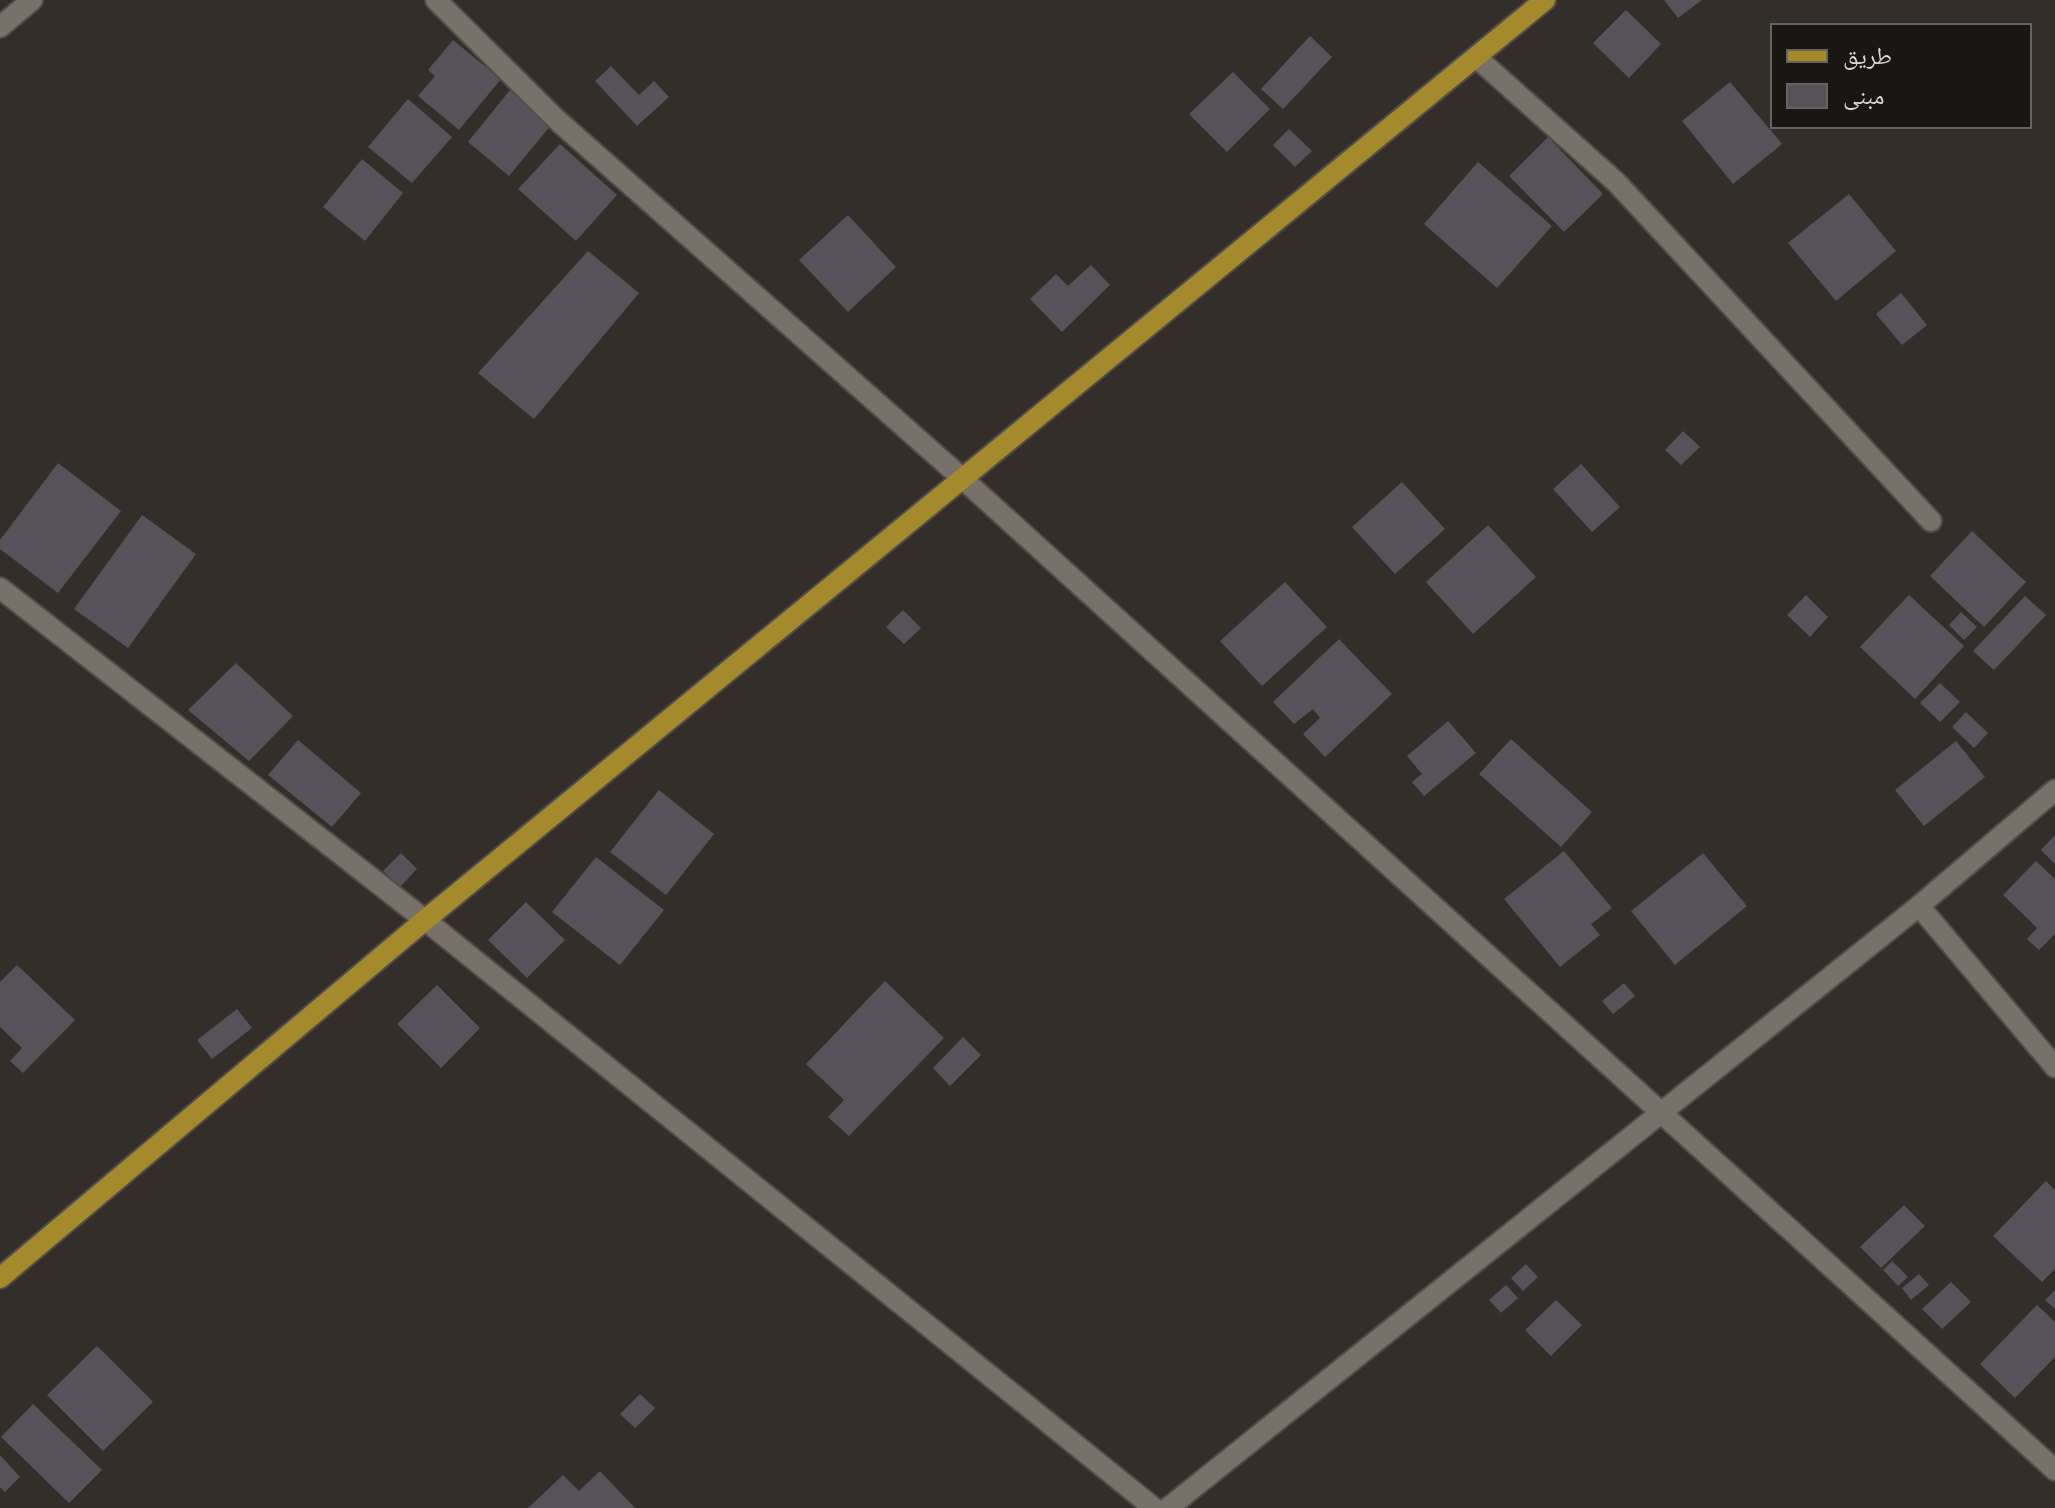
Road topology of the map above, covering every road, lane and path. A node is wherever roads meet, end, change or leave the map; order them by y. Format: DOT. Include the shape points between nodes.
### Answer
graph roads {
  1 [pos="32,0"];
  2 [pos="436,0"];
  3 [pos="1545,0"];
  4 [pos="0,27"];
  5 [pos="1476,57"];
  6 [pos="963,479"];
  7 [pos="1931,521"];
  8 [pos="0,588"];
  9 [pos="2055,790"];
  10 [pos="1919,906"];
  11 [pos="425,920"];
  12 [pos="2055,1067"];
  13 [pos="1660,1115"];
  14 [pos="0,1278"];
  15 [pos="2055,1470"];
  16 [pos="1154,1508"];
  17 [pos="1168,1508"];
  1 -- 4 [label="street"];
  2 -- 6 [label="street" via="556,119"];
  3 -- 5 [label="main road"];
  5 -- 6 [label="main road"];
  5 -- 7 [label="street" via="1616,182"];
  6 -- 11 [label="main road"];
  6 -- 13 [label="street"];
  8 -- 11 [label="street"];
  9 -- 10 [label="street"];
  10 -- 12 [label="street"];
  10 -- 13 [label="street"];
  11 -- 14 [label="main road"];
  11 -- 16 [label="street"];
  13 -- 15 [label="street"];
  13 -- 17 [label="street"];
}
